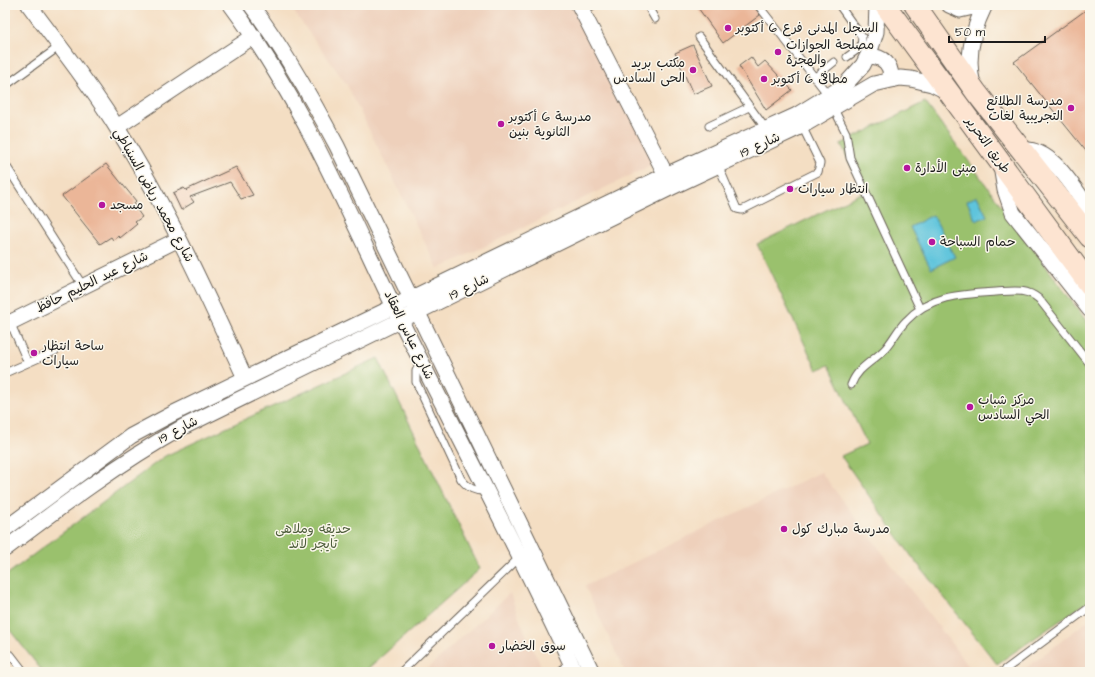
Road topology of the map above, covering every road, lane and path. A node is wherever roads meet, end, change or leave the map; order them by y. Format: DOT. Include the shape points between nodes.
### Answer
graph roads {
  1 [pos="29,5"];
  2 [pos="231,5"];
  3 [pos="251,5"];
  4 [pos="647,5"];
  5 [pos="758,5"];
  6 [pos="839,5"];
  7 [pos="877,5"];
  8 [pos="885,5"];
  9 [pos="915,5"];
  10 [pos="949,5"];
  11 [pos="982,5"];
  12 [pos="985,5"];
  13 [pos="585,7"];
  14 [pos="655,19"];
  15 [pos="254,36"];
  16 [pos="699,37"];
  17 [pos="60,46"];
  18 [pos="868,56"];
  19 [pos="847,57"];
  20 [pos="834,62"];
  21 [pos="814,78"];
  22 [pos="890,80"];
  23 [pos="5,86"];
  24 [pos="974,90"];
  25 [pos="951,94"];
  26 [pos="831,102"];
  27 [pos="749,107"];
  28 [pos="800,120"];
  29 [pos="708,126"];
  30 [pos="117,127"];
  31 [pos="766,129"];
  32 [pos="1022,150"];
  33 [pos="1000,163"];
  34 [pos="5,164"];
  35 [pos="718,165"];
  36 [pos="666,175"];
  37 [pos="1090,210"];
  38 [pos="1090,238"];
  39 [pos="179,239"];
  40 [pos="1070,258"];
  41 [pos="1090,285"];
  42 [pos="83,286"];
  43 [pos="411,298"];
  44 [pos="394,306"];
  45 [pos="920,308"];
  46 [pos="1090,310"];
  47 [pos="418,313"];
  48 [pos="401,320"];
  49 [pos="8,324"];
  50 [pos="55,351"];
  51 [pos="28,363"];
  52 [pos="1090,364"];
  53 [pos="5,373"];
  54 [pos="245,378"];
  55 [pos="851,385"];
  56 [pos="5,529"];
  57 [pos="5,549"];
  58 [pos="520,557"];
  59 [pos="1090,608"];
  60 [pos="5,656"];
  61 [pos="569,668"];
  62 [pos="24,672"];
  63 [pos="401,672"];
  64 [pos="592,672"];
  65 [pos="1002,672"];
  1 -- 17 [label="street, شارع محمد رياض السنباطي"];
  2 -- 15 [label="street, شارع عباس العقاد"];
  3 -- 43 [label="street, شارع عباس العقاد" via="308,93 337,146"];
  4 -- 14 [label="lane"];
  5 -- 21 [label="lane"];
  6 -- 19 [label="lane" via="862,37 861,47"];
  7 -- 18 [label="street, شارع 19" via="876,32"];
  8 -- 25 [label="street, طريق التحرير"];
  9 -- 24 [label="street, طريق التحرير"];
  10 -- 11 [label="street" via="960,10"];
  12 -- 24 [label="street" via="976,26 971,51"];
  13 -- 36 [label="street"];
  15 -- 30 [label="street"];
  15 -- 44 [label="street, شارع عباس العقاد" via="290,93 322,153"];
  16 -- 27 [label="lane"];
  17 -- 23 [label="lane"];
  17 -- 30 [label="street, شارع محمد رياض السنباطي"];
  18 -- 22 [label="street" via="878,57 886,62"];
  18 -- 26 [label="street, شارع 19" via="857,73"];
  20 -- 21 [label="lane"];
  21 -- 26 [label="lane"];
  22 -- 25 [label="street, شارع 19" via="922,80"];
  22 -- 26 [label="street, شارع 19"];
  24 -- 32 [label="street, طريق التحرير"];
  25 -- 33 [label="street, طريق التحرير"];
  26 -- 28 [label="street, شارع 19"];
  26 -- 45 [label="lane" via="846,133 850,158"];
  27 -- 29 [label="lane"];
  27 -- 31 [label="lane"];
  28 -- 31 [label="street, شارع 19"];
  28 -- 35 [label="street, شارع 19"];
  28 -- 35 [label="lane" via="820,163 818,172 742,210 737,209"];
  30 -- 39 [label="street, شارع محمد رياض السنباطي" via="150,182"];
  31 -- 36 [label="street, شارع 19"];
  32 -- 37 [label="street" via="1034,150 1047,156"];
  32 -- 38 [label="street, طريق التحرير"];
  33 -- 40 [label="street, طريق التحرير"];
  33 -- 46 [label="street" via="1005,190 1013,212"];
  34 -- 42 [label="lane"];
  35 -- 47 [label="street, شارع 19"];
  36 -- 43 [label="street, شارع 19"];
  38 -- 40 [label="street" via="1083,254"];
  39 -- 42 [label="street, شارع عبد الحليم حافظ"];
  39 -- 54 [label="street, شارع محمد رياض السنباطي"];
  40 -- 41 [label="street, طريق التحرير"];
  42 -- 49 [label="street, شارع عبد الحليم حافظ"];
  43 -- 44 [label="street, شارع 19"];
  43 -- 47 [label="street, شارع عباس العقاد"];
  44 -- 48 [label="street, شارع عباس العقاد"];
  44 -- 54 [label="street, شارع 19"];
  45 -- 52 [label="lane" via="949,296 1026,291 1039,299"];
  45 -- 55 [label="lane" via="906,321 884,350 857,372"];
  47 -- 48 [label="street, شارع 19"];
  47 -- 64 [label="street, شارع عباس العقاد"];
  48 -- 57 [label="street, شارع 19" via="182,427 140,451"];
  48 -- 58 [label="street, شارع عباس العقاد"];
  49 -- 51 [label="lane"];
  50 -- 51 [label="lane"];
  51 -- 53 [label="lane"];
  54 -- 56 [label="street, شارع 19" via="131,436"];
  58 -- 61 [label="street, شارع عباس العقاد"];
  58 -- 63 [label="lane"];
  59 -- 65 [label="lane"];
  60 -- 62 [label="lane" via="10,655"];
}
